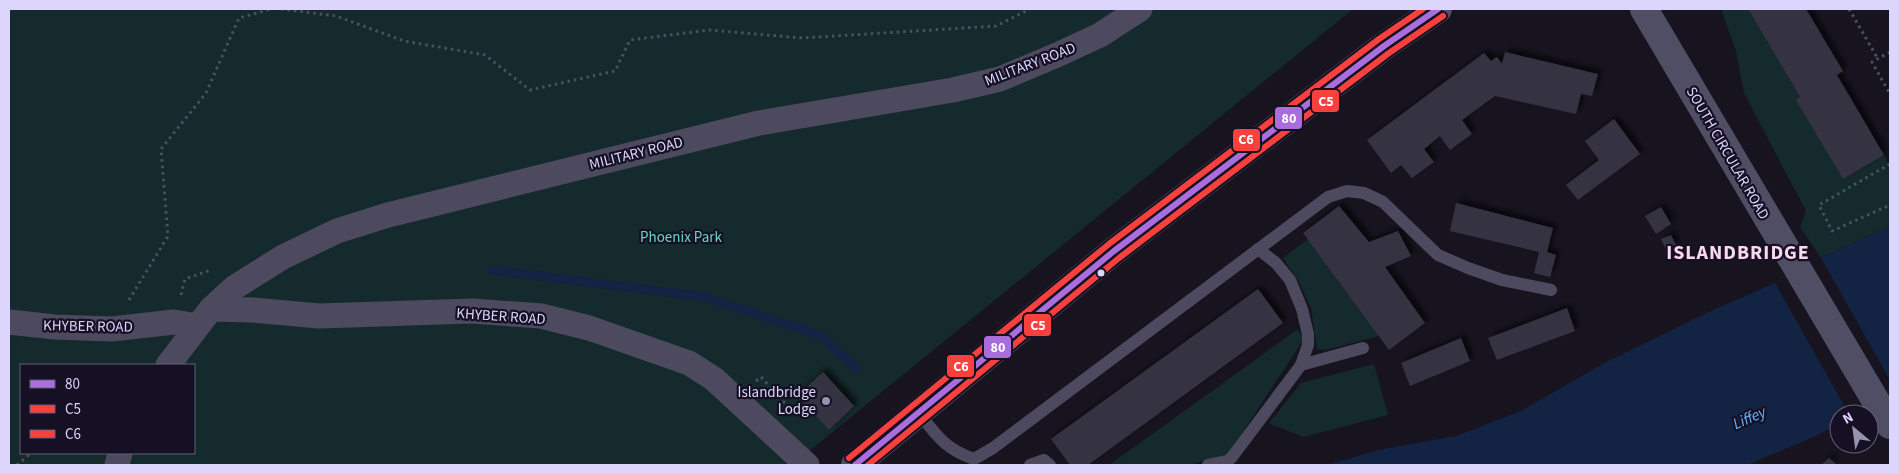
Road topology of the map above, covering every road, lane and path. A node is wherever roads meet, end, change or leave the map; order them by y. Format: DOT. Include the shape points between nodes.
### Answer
graph roads {
  1 [pos="271,9"];
  2 [pos="282,9"];
  3 [pos="1030,9"];
  4 [pos="1140,9"];
  5 [pos="1438,9"];
  6 [pos="1644,9"];
  7 [pos="1849,9"];
  8 [pos="1890,52"];
  9 [pos="1878,59"];
  10 [pos="1890,94"];
  11 [pos="1890,164"];
  12 [pos="1890,205"];
  13 [pos="1258,249"];
  14 [pos="1551,290"];
  15 [pos="204,317"];
  16 [pos="9,322"];
  17 [pos="112,329"];
  18 [pos="1363,348"];
  19 [pos="169,364"];
  20 [pos="1301,365"];
  21 [pos="918,412"];
  22 [pos="1890,425"];
  23 [pos="30,454"];
  24 [pos="17,465"];
  25 [pos="807,465"];
  26 [pos="855,465"];
  27 [pos="1030,465"];
  28 [pos="1050,465"];
  29 [pos="1208,465"];
  1 -- 17 [label="path" via="239,18 206,93 161,149 168,236"];
  2 -- 3 [label="path" via="336,16 404,41 485,55 530,90 615,70 630,40 709,30 802,38 996,26"];
  4 -- 15 [label="street, MILITARY ROAD" via="1100,35 1000,79 759,123 388,215 337,231 283,257 235,287"];
  5 -- 21 [label="main road" via="1384,46 1114,251"];
  6 -- 22 [label="main road, SOUTH CIRCULAR ROAD"];
  7 -- 9 [label="path"];
  8 -- 9 [label="path"];
  9 -- 10 [label="path" via="1872,62"];
  11 -- 12 [label="path" via="1819,205 1832,231"];
  13 -- 14 [label="lane" via="1328,197 1347,191 1364,193 1382,202 1438,255 1502,280"];
  13 -- 20 [label="lane" via="1276,263 1296,292 1308,334"];
  13 -- 21 [label="lane" via="974,459 956,453 941,441"];
  15 -- 17 [label="street, KHYBER ROAD"];
  15 -- 19 [label="street, MILITARY ROAD"];
  15 -- 25 [label="street, KHYBER ROAD" via="253,310 319,316 472,311 541,316 588,328 689,363 714,379"];
  16 -- 17 [label="street, KHYBER ROAD"];
  18 -- 20 [label="lane"];
  20 -- 29 [label="lane" via="1232,457"];
  21 -- 26 [label="main road"];
  23 -- 24 [label="path"];
  27 -- 28 [label="lane" via="1044,460"];
}
